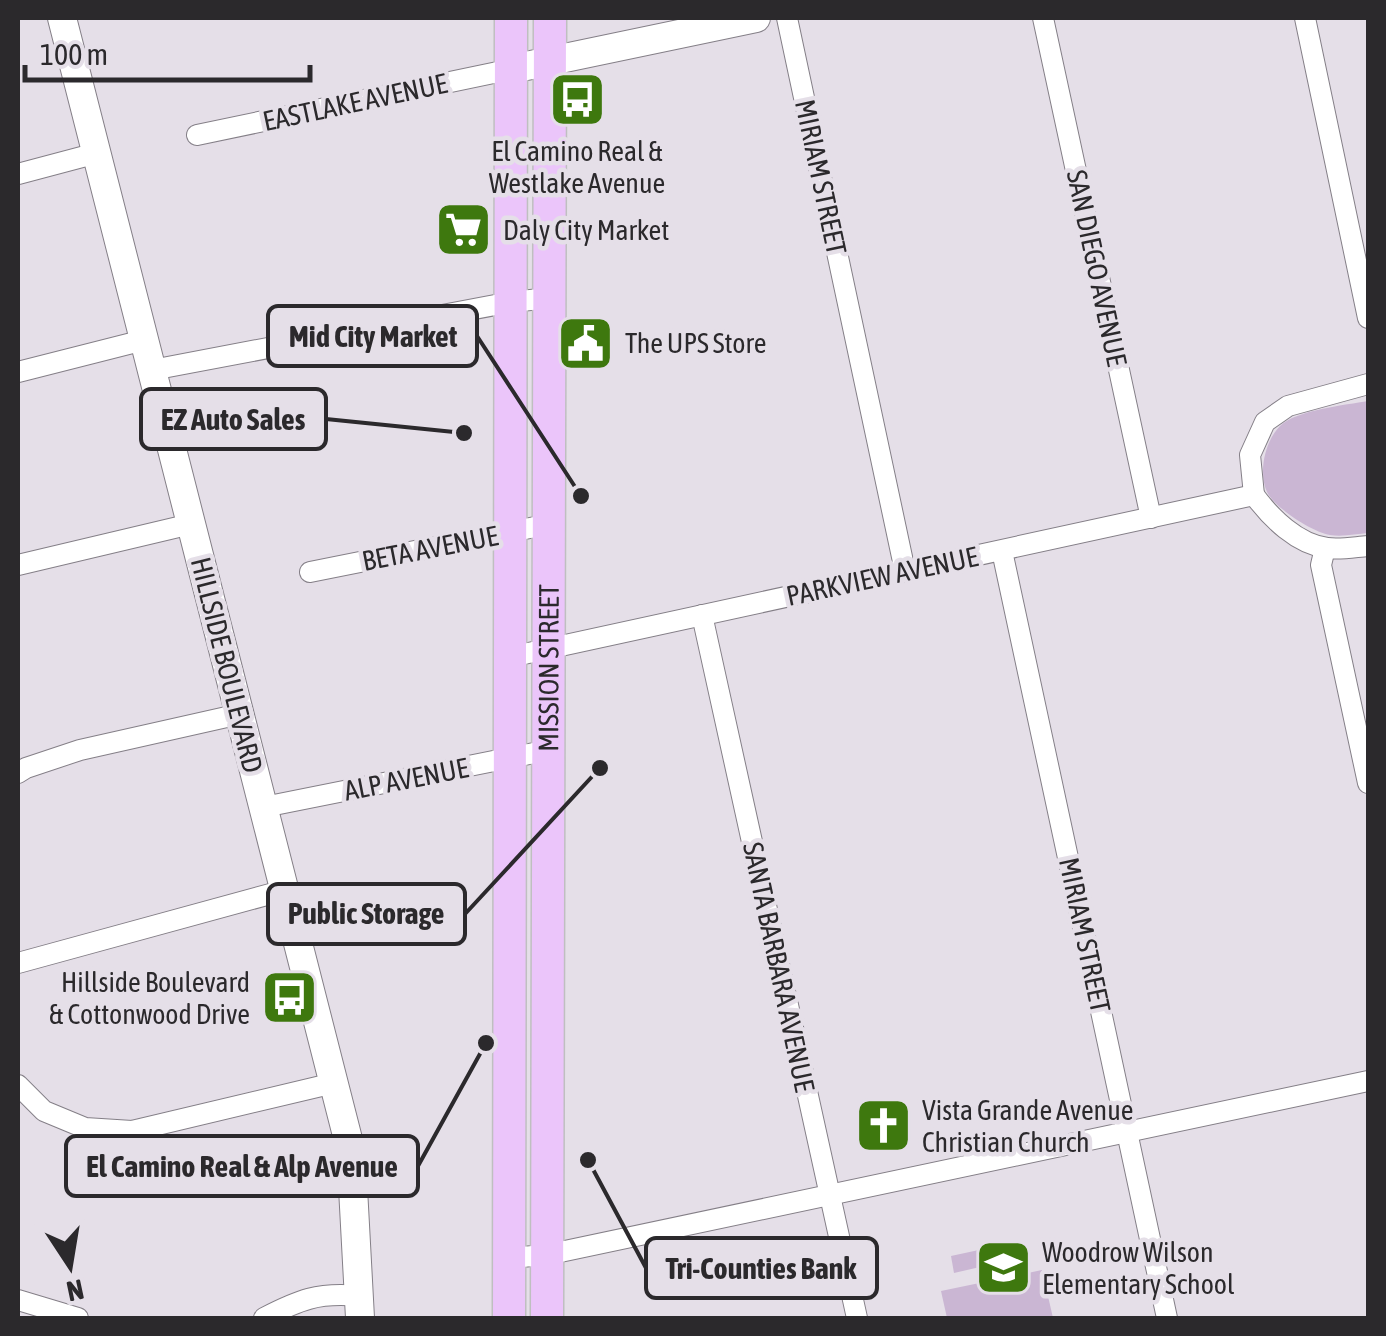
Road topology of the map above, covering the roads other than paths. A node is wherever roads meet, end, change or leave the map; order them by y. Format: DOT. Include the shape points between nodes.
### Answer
graph roads {
  1 [pos="62,18"];
  2 [pos="512,18"];
  3 [pos="550,18"];
  4 [pos="756,18"];
  5 [pos="787,18"];
  6 [pos="1043,18"];
  7 [pos="1305,18"];
  8 [pos="550,62"];
  9 [pos="512,69"];
  10 [pos="198,135"];
  11 [pos="97,154"];
  12 [pos="18,174"];
  13 [pos="550,298"];
  14 [pos="511,302"];
  15 [pos="1368,318"];
  16 [pos="144,340"];
  17 [pos="152,370"];
  18 [pos="18,372"];
  19 [pos="1368,384"];
  20 [pos="1254,496"];
  21 [pos="1151,518"];
  22 [pos="191,524"];
  23 [pos="550,524"];
  24 [pos="512,531"];
  25 [pos="1368,546"];
  26 [pos="1325,548"];
  27 [pos="1002,551"];
  28 [pos="18,566"];
  29 [pos="906,571"];
  30 [pos="310,572"];
  31 [pos="702,615"];
  32 [pos="550,649"];
  33 [pos="510,657"];
  34 [pos="240,714"];
  35 [pos="549,750"];
  36 [pos="509,758"];
  37 [pos="18,773"];
  38 [pos="1368,782"];
  39 [pos="264,808"];
  40 [pos="285,890"];
  41 [pos="18,963"];
  42 [pos="1368,1081"];
  43 [pos="334,1083"];
  44 [pos="18,1085"];
  45 [pos="1128,1132"];
  46 [pos="830,1196"];
  47 [pos="546,1256"];
  48 [pos="508,1258"];
  49 [pos="18,1300"];
  50 [pos="359,1307"];
  51 [pos="78,1318"];
  52 [pos="264,1318"];
  53 [pos="508,1318"];
  54 [pos="546,1318"];
  55 [pos="857,1318"];
  56 [pos="1167,1318"];
  1 -- 11 [label="main road, HILLSIDE BOULEVARD"];
  2 -- 9 [label="main road, MISSION STREET"];
  3 -- 8 [label="main road, MISSION STREET"];
  4 -- 8 [label="main road"];
  5 -- 29 [label="street, MIRIAM STREET"];
  6 -- 21 [label="street, SAN DIEGO AVENUE"];
  7 -- 15 [label="street"];
  8 -- 9 [label="main road"];
  8 -- 13 [label="main road, MISSION STREET"];
  9 -- 10 [label="street, EASTLAKE AVENUE"];
  9 -- 14 [label="main road, MISSION STREET"];
  11 -- 12 [label="street"];
  11 -- 16 [label="main road, HILLSIDE BOULEVARD"];
  13 -- 14 [label="street"];
  13 -- 23 [label="main road, MISSION STREET"];
  14 -- 17 [label="street"];
  14 -- 24 [label="main road, MISSION STREET"];
  16 -- 17 [label="main road, HILLSIDE BOULEVARD"];
  16 -- 18 [label="street"];
  17 -- 22 [label="main road, HILLSIDE BOULEVARD"];
  19 -- 20 [label="street" via="1288,406 1265,422 1250,455"];
  20 -- 21 [label="street, PARKVIEW AVENUE"];
  20 -- 26 [label="street" via="1272,518"];
  21 -- 27 [label="street, PARKVIEW AVENUE"];
  22 -- 28 [label="street"];
  22 -- 34 [label="main road, HILLSIDE BOULEVARD"];
  23 -- 24 [label="street, BETA AVENUE"];
  23 -- 32 [label="main road, MISSION STREET"];
  24 -- 30 [label="street, BETA AVENUE"];
  24 -- 33 [label="main road, MISSION STREET"];
  25 -- 26 [label="street"];
  26 -- 38 [label="street" via="1321,564"];
  27 -- 29 [label="street, PARKVIEW AVENUE"];
  27 -- 45 [label="street, MIRIAM STREET"];
  29 -- 31 [label="street, PARKVIEW AVENUE"];
  31 -- 32 [label="street, PARKVIEW AVENUE"];
  31 -- 46 [label="street, SANTA BARBARA AVENUE"];
  32 -- 33 [label="street, PARKVIEW AVENUE"];
  32 -- 35 [label="main road, MISSION STREET"];
  33 -- 36 [label="main road, MISSION STREET"];
  34 -- 37 [label="street" via="80,750"];
  34 -- 39 [label="main road, HILLSIDE BOULEVARD"];
  35 -- 36 [label="street, ALP AVENUE"];
  35 -- 47 [label="main road, MISSION STREET"];
  36 -- 39 [label="street, ALP AVENUE"];
  36 -- 48 [label="main road, MISSION STREET"];
  39 -- 40 [label="main road, HILLSIDE BOULEVARD"];
  40 -- 41 [label="street"];
  40 -- 43 [label="main road, HILLSIDE BOULEVARD"];
  42 -- 45 [label="street"];
  43 -- 44 [label="street" via="132,1132 85,1128 44,1111"];
  43 -- 50 [label="main road, HILLSIDE BOULEVARD" via="351,1151"];
  45 -- 46 [label="street"];
  45 -- 56 [label="street, MIRIAM STREET"];
  46 -- 47 [label="street"];
  46 -- 55 [label="street, SANTA BARBARA AVENUE"];
  47 -- 48 [label="street"];
  47 -- 54 [label="main road, MISSION STREET"];
  48 -- 53 [label="main road, MISSION STREET"];
  49 -- 51 [label="street"];
  50 -- 52 [label="street" via="329,1293"];
}
